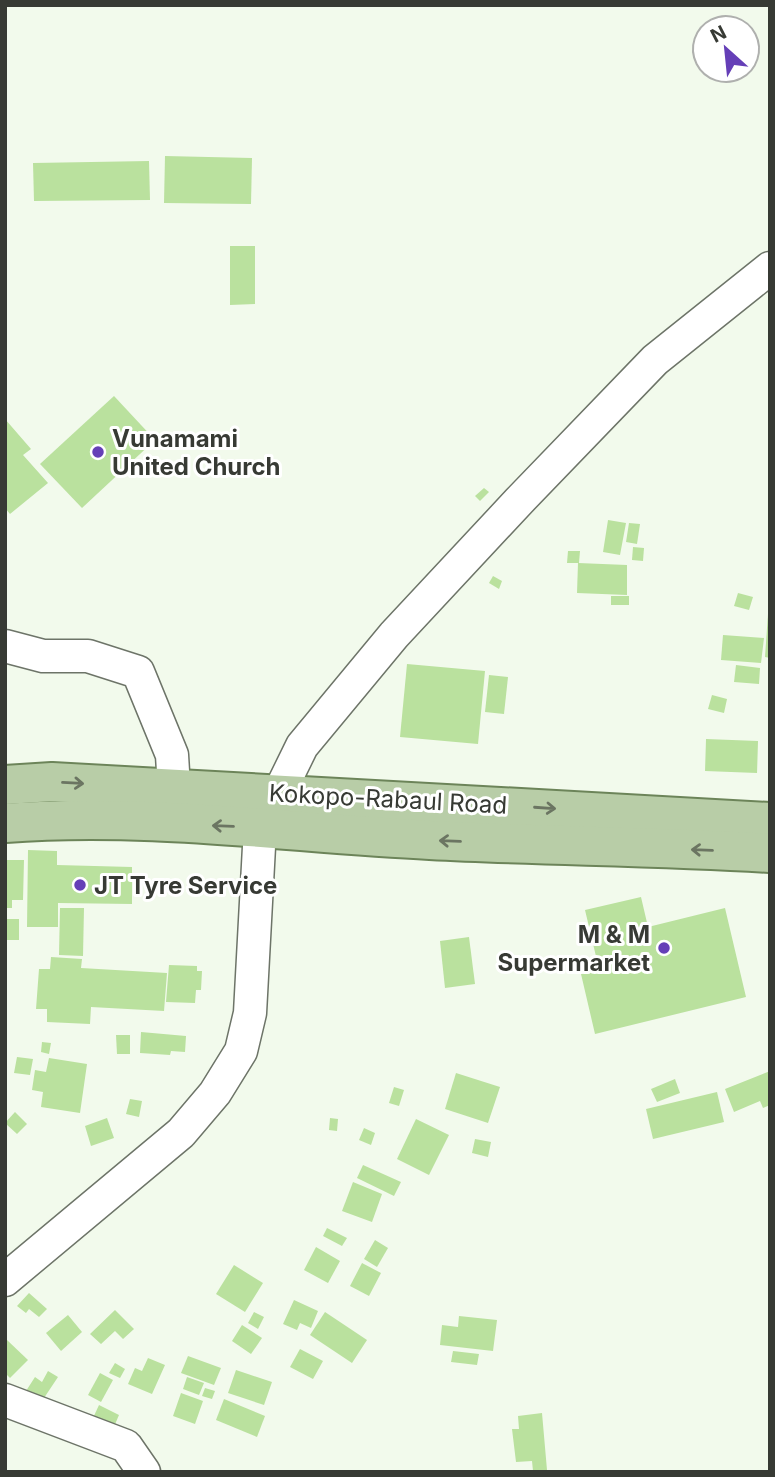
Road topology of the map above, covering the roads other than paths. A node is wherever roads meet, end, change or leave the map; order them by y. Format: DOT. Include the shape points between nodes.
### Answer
graph roads {
  1 [pos="770,268"];
  2 [pos="5,646"];
  3 [pos="5,785"];
  4 [pos="174,788"];
  5 [pos="279,793"];
  6 [pos="770,822"];
  7 [pos="5,823"];
  8 [pos="260,828"];
  9 [pos="770,853"];
  10 [pos="5,1280"];
  11 [pos="5,1400"];
  12 [pos="144,1472"];
  1 -- 5 [label="street" via="654,360 519,500 394,635 302,746"];
  2 -- 4 [label="street" via="43,656 88,656 138,672 172,755"];
  3 -- 4 [label="main road, Kokopo-Rabaul Road, one-way" via="51,782"];
  4 -- 5 [label="main road, Kokopo-Rabaul Road"];
  5 -- 6 [label="main road, Kokopo-Rabaul Road, one-way"];
  8 -- 7 [label="main road, Kokopo-Rabaul Road, one-way" via="52,820"];
  9 -- 8 [label="main road, Kokopo-Rabaul Road, one-way" via="429,840"];
  8 -- 10 [label="street" via="250,1013 241,1051 215,1093 181,1133"];
  11 -- 12 [label="street" via="126,1447"];
}
